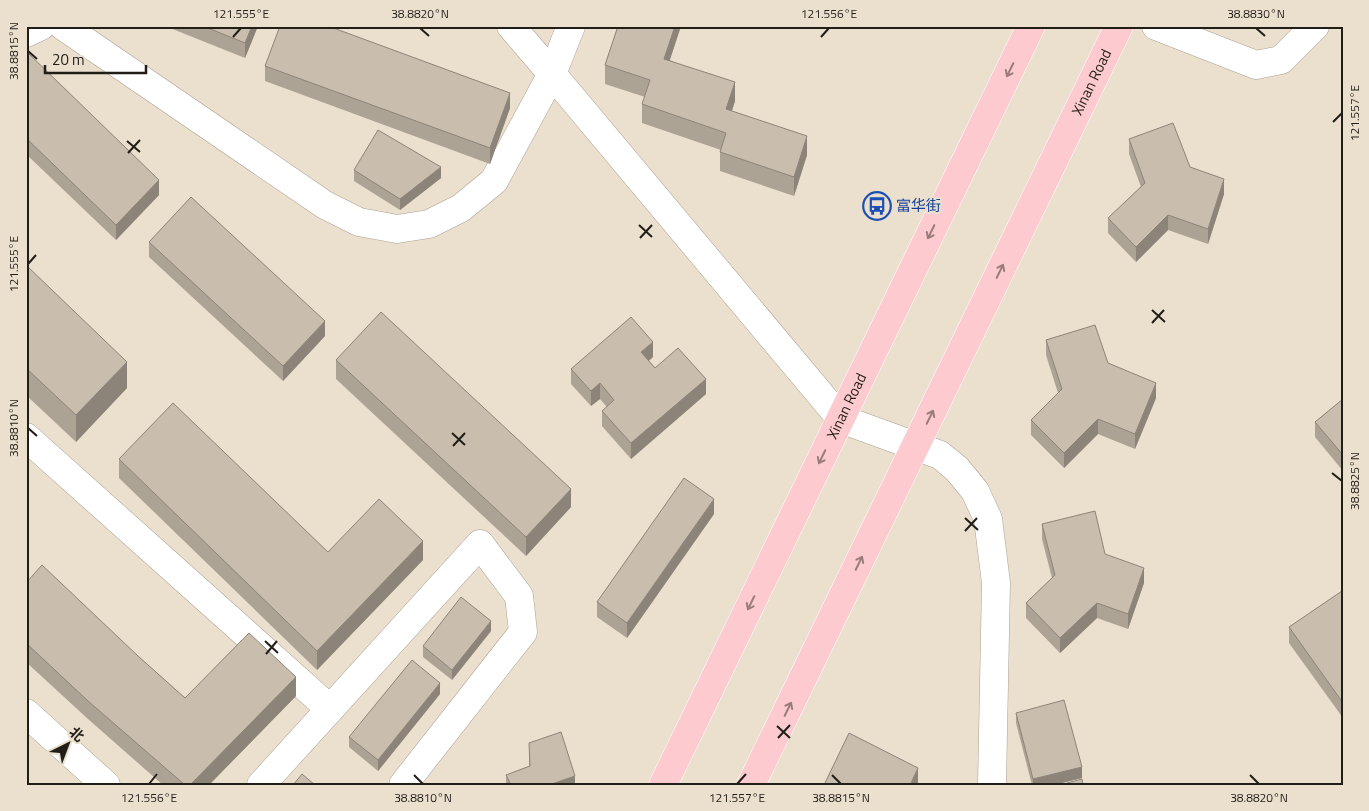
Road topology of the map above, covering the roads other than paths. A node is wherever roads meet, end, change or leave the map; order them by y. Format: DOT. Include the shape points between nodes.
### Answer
graph roads {
  1 [pos="41,26"];
  2 [pos="63,26"];
  3 [pos="511,26"];
  4 [pos="571,26"];
  5 [pos="1031,26"];
  6 [pos="1119,26"];
  7 [pos="1156,26"];
  8 [pos="1315,26"];
  9 [pos="26,33"];
  10 [pos="552,74"];
  11 [pos="840,419"];
  12 [pos="26,437"];
  13 [pos="916,446"];
  14 [pos="330,709"];
  15 [pos="26,712"];
  16 [pos="106,785"];
  17 [pos="261,785"];
  18 [pos="403,785"];
  19 [pos="663,785"];
  20 [pos="751,785"];
  21 [pos="992,785"];
  1 -- 9 [label="street"];
  2 -- 10 [label="street" via="325,205 359,222 397,229 429,224 461,208 494,181"];
  3 -- 10 [label="street"];
  4 -- 10 [label="street"];
  5 -- 11 [label="main road, Xinan Road, one-way"];
  13 -- 6 [label="main road, Xinan Road, one-way"];
  7 -- 8 [label="street" via="1256,65 1281,60"];
  10 -- 11 [label="street"];
  11 -- 13 [label="street"];
  11 -- 19 [label="main road, Xinan Road, one-way"];
  12 -- 14 [label="street"];
  20 -- 13 [label="main road, Xinan Road, one-way"];
  13 -- 21 [label="street" via="940,455 957,469 975,491 988,519 996,583"];
  14 -- 17 [label="street"];
  14 -- 18 [label="street" via="480,544 519,596 523,632"];
  15 -- 16 [label="street"];
}
